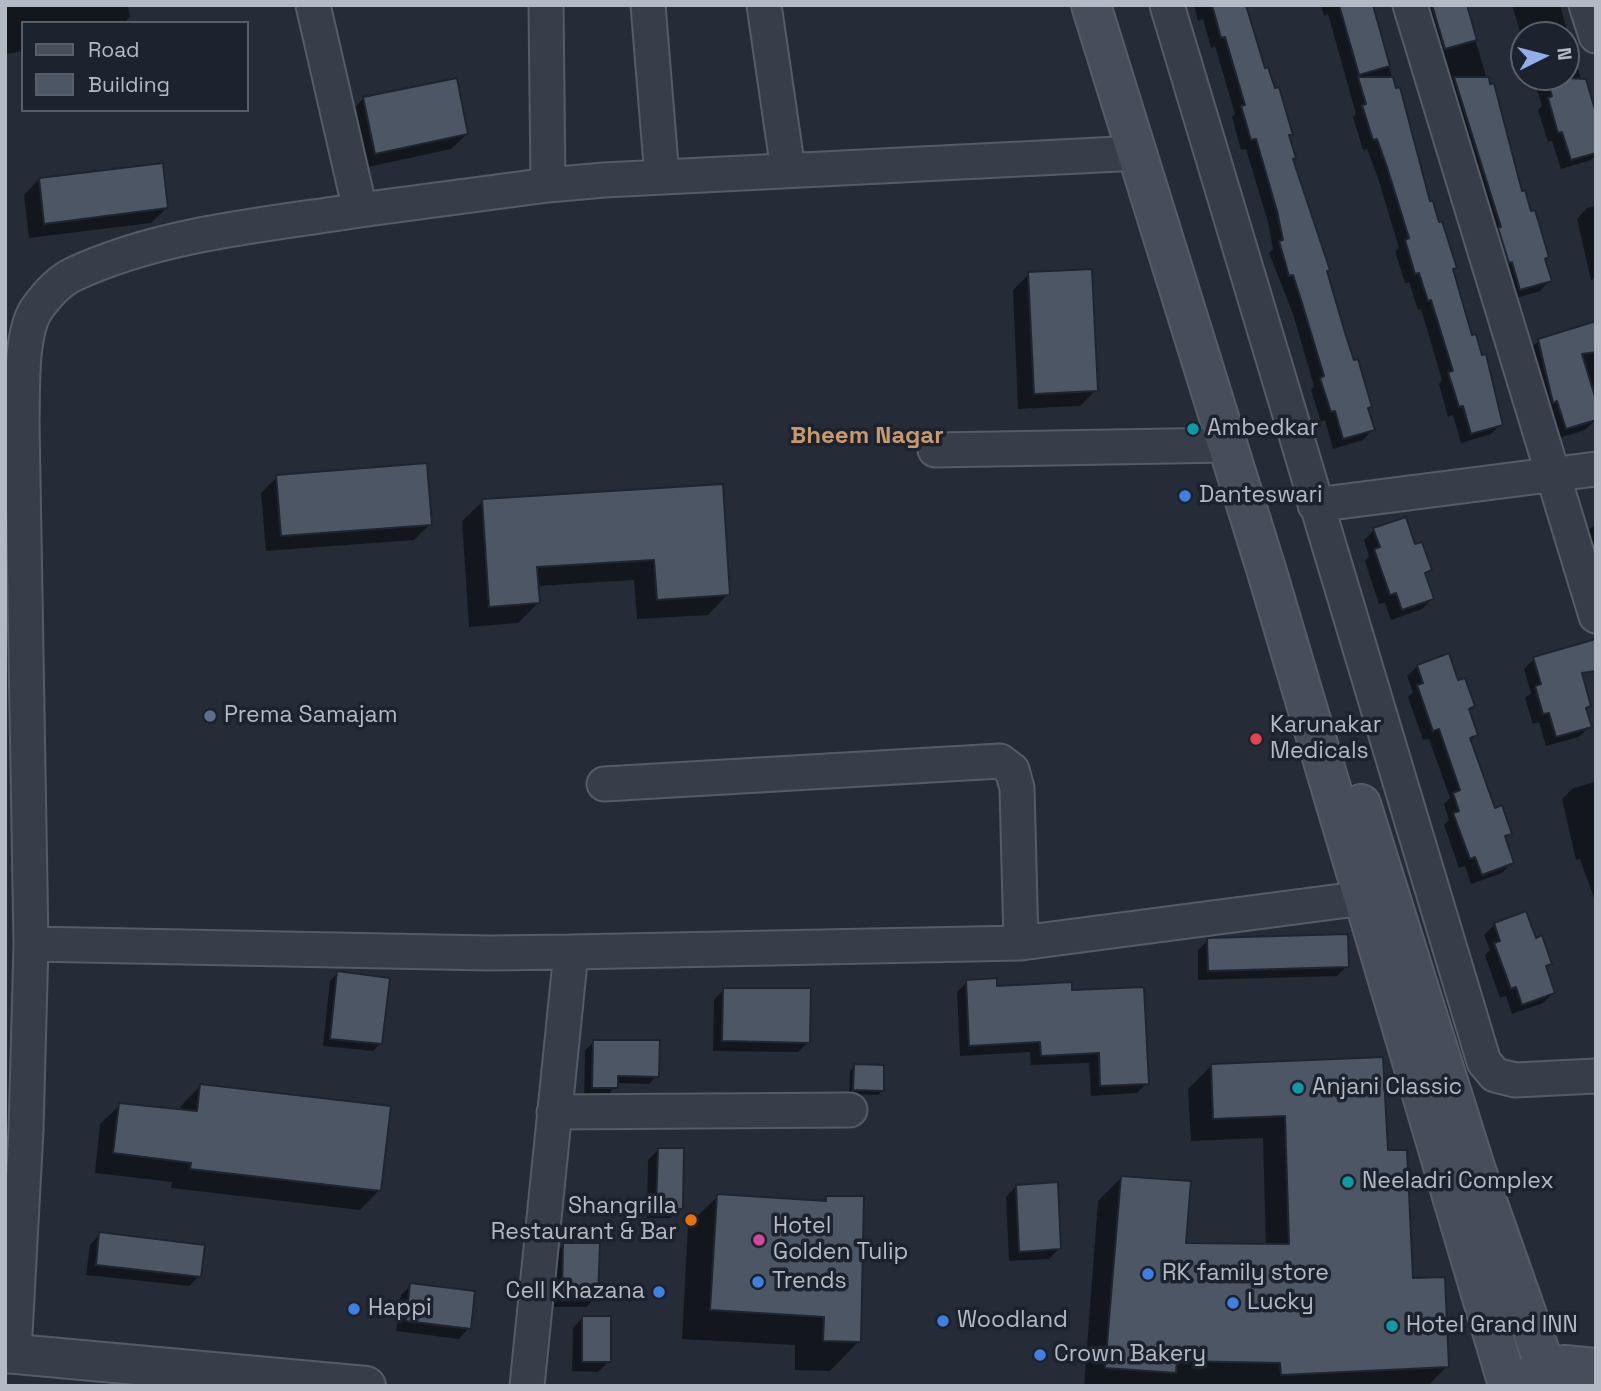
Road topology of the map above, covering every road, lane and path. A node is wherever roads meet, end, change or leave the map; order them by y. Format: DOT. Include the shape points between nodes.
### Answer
graph roads {
  1 [pos="313,5"];
  2 [pos="546,5"];
  3 [pos="649,5"];
  4 [pos="764,5"];
  5 [pos="1091,5"];
  6 [pos="1117,5"];
  7 [pos="1167,5"];
  8 [pos="1410,5"];
  9 [pos="1586,5"];
  10 [pos="1596,36"];
  11 [pos="1139,153"];
  12 [pos="788,170"];
  13 [pos="662,177"];
  14 [pos="548,185"];
  15 [pos="360,210"];
  16 [pos="1228,445"];
  17 [pos="934,450"];
  18 [pos="1596,469"];
  19 [pos="1555,475"];
  20 [pos="1315,505"];
  21 [pos="14,514"];
  22 [pos="1596,616"];
  23 [pos="604,784"];
  24 [pos="1375,897"];
  25 [pos="1021,943"];
  26 [pos="32,944"];
  27 [pos="571,951"];
  28 [pos="1596,1076"];
  29 [pos="850,1110"];
  30 [pos="554,1112"];
  31 [pos="10,1353"];
  32 [pos="1596,1367"];
  33 [pos="1546,1369"];
  34 [pos="1508,1385"];
  35 [pos="366,1386"];
  36 [pos="527,1386"];
  1 -- 15 [label="street"];
  2 -- 14 [label="street"];
  3 -- 13 [label="street"];
  4 -- 12 [label="street"];
  5 -- 11 [label="main road"];
  6 -- 24 [label="main road"];
  7 -- 20 [label="street"];
  8 -- 19 [label="street"];
  9 -- 10 [label="street"];
  11 -- 12 [label="street"];
  11 -- 16 [label="main road"];
  12 -- 13 [label="street"];
  13 -- 14 [label="street"];
  14 -- 15 [label="street"];
  15 -- 21 [label="street" via="204,235 133,252 72,275 51,292 34,313 25,357"];
  16 -- 17 [label="street"];
  16 -- 24 [label="main road"];
  18 -- 19 [label="street"];
  19 -- 20 [label="street"];
  19 -- 22 [label="street"];
  20 -- 28 [label="street" via="1485,1062 1494,1075 1515,1080"];
  21 -- 26 [label="street"];
  23 -- 25 [label="street" via="1000,761 1012,770 1017,788"];
  24 -- 25 [label="street"];
  24 -- 33 [label="main road"];
  24 -- 34 [label="main road"];
  25 -- 27 [label="street"];
  26 -- 27 [label="street"];
  26 -- 31 [label="street" via="26,1130"];
  27 -- 30 [label="street"];
  29 -- 30 [label="street"];
  30 -- 36 [label="street"];
  31 -- 35 [label="street"];
  32 -- 33 [label="main road"];
  33 -- 34 [label="main road"];
}
